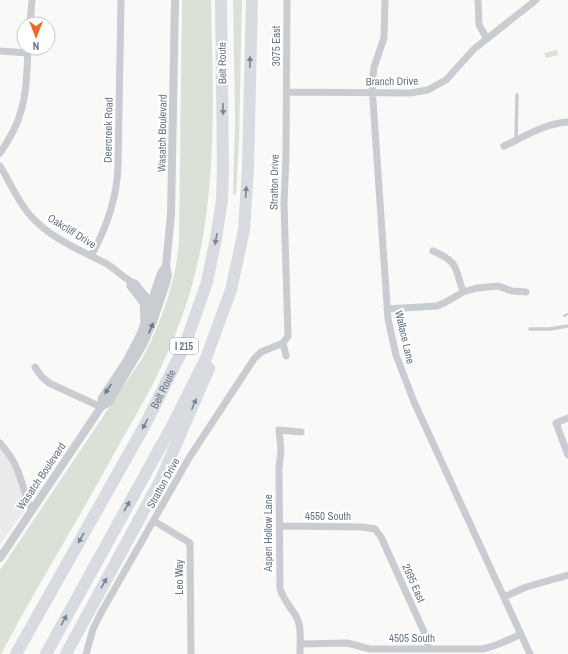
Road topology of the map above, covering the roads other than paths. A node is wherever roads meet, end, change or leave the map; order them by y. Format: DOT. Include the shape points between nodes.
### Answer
graph roads {
  1 [pos="32,0"];
  2 [pos="121,0"];
  3 [pos="175,0"];
  4 [pos="221,0"];
  5 [pos="252,0"];
  6 [pos="287,0"];
  7 [pos="385,0"];
  8 [pos="478,0"];
  9 [pos="536,0"];
  10 [pos="31,16"];
  11 [pos="487,39"];
  12 [pos="16,50"];
  13 [pos="0,51"];
  14 [pos="28,56"];
  15 [pos="287,92"];
  16 [pos="373,92"];
  17 [pos="517,95"];
  18 [pos="568,122"];
  19 [pos="516,141"];
  20 [pos="504,146"];
  21 [pos="0,153"];
  22 [pos="0,166"];
  23 [pos="433,251"];
  24 [pos="91,256"];
  25 [pos="130,282"];
  26 [pos="231,290"];
  27 [pos="463,292"];
  28 [pos="526,292"];
  29 [pos="155,306"];
  30 [pos="387,309"];
  31 [pos="145,323"];
  32 [pos="568,326"];
  33 [pos="530,329"];
  34 [pos="283,343"];
  35 [pos="286,356"];
  36 [pos="35,367"];
  37 [pos="101,407"];
  38 [pos="568,418"];
  39 [pos="301,432"];
  40 [pos="0,443"];
  41 [pos="568,455"];
  42 [pos="32,510"];
  43 [pos="154,521"];
  44 [pos="280,526"];
  45 [pos="375,529"];
  46 [pos="0,558"];
  47 [pos="568,575"];
  48 [pos="504,597"];
  49 [pos="521,634"];
  50 [pos="300,644"];
  51 [pos="429,649"];
  52 [pos="16,654"];
  53 [pos="46,654"];
  54 [pos="66,654"];
  55 [pos="86,654"];
  56 [pos="191,654"];
  57 [pos="300,654"];
  58 [pos="530,654"];
  1 -- 10 [label="street"];
  2 -- 24 [label="street, Deercreek Road" via="117,189 108,222"];
  3 -- 29 [label="street, Wasatch Boulevard" via="171,214 166,266 161,273"];
  4 -- 52 [label="highway, Belt Route / I 215, one-way" via="222,200 207,282 185,345 145,425"];
  26 -- 5 [label="highway, I 215, one-way" via="244,230"];
  6 -- 15 [label="street, 3075 East"];
  7 -- 16 [label="street, Wallace Lane" via="384,38 374,67"];
  8 -- 11 [label="street" via="479,25"];
  9 -- 11 [label="street, Branch Drive"];
  11 -- 16 [label="street, Branch Drive" via="437,86 417,92"];
  12 -- 13 [label="street"];
  14 -- 21 [label="street" via="22,110"];
  15 -- 16 [label="street, Branch Drive"];
  15 -- 34 [label="street, Stratton Drive" via="284,204 289,331"];
  16 -- 30 [label="street, Wallace Lane"];
  17 -- 19 [label="lane"];
  18 -- 19 [label="street" via="551,125"];
  19 -- 20 [label="street"];
  22 -- 24 [label="street, Oakcliff Drive" via="34,220 53,235"];
  23 -- 27 [label="street" via="445,256 454,265"];
  24 -- 25 [label="street, Oakcliff Drive" via="118,271"];
  25 -- 29 [label="street, Oakcliff Drive" via="135,283"];
  25 -- 31 [label="street, Oakcliff Drive" via="130,286 143,303"];
  53 -- 26 [label="highway, I 215, one-way" via="172,426 206,358"];
  54 -- 26 [label="highway, one-way" via="161,479 212,361"];
  27 -- 28 [label="street" via="495,286"];
  27 -- 30 [label="street" via="437,306"];
  29 -- 31 [label="street, Wasatch Boulevard"];
  37 -- 29 [label="street, Wasatch Boulevard, one-way" via="108,402 137,357 148,334"];
  30 -- 48 [label="street, Wallace Lane" via="393,343 404,378"];
  31 -- 37 [label="street, Wasatch Boulevard, one-way" via="134,348 102,398"];
  32 -- 33 [label="lane"];
  34 -- 35 [label="street"];
  34 -- 43 [label="street, Stratton Drive" via="261,352 247,368 189,458"];
  36 -- 37 [label="street" via="49,383"];
  37 -- 42 [label="street, Wasatch Boulevard"];
  38 -- 41 [label="street" via="556,423"];
  39 -- 44 [label="street, Aspen Hollow Lane" via="279,430"];
  40 -- 42 [label="street" via="16,467"];
  42 -- 46 [label="street, Wasatch Boulevard"];
  43 -- 55 [label="street, Stratton Drive" via="100,613"];
  43 -- 56 [label="street, Leo Way" via="190,543"];
  44 -- 45 [label="street, 4550 South" via="363,526"];
  44 -- 50 [label="street, Aspen Hollow Lane" via="280,589 299,624"];
  45 -- 51 [label="street, 2995 East" via="424,632"];
  47 -- 48 [label="street" via="526,587"];
  48 -- 49 [label="street, Wallace Lane"];
  49 -- 51 [label="street, 4505 South" via="490,648"];
  49 -- 58 [label="street, Wallace Lane"];
  50 -- 51 [label="street, 4505 South" via="347,644 370,649"];
  50 -- 57 [label="street, Aspen Hollow Lane"];
}
